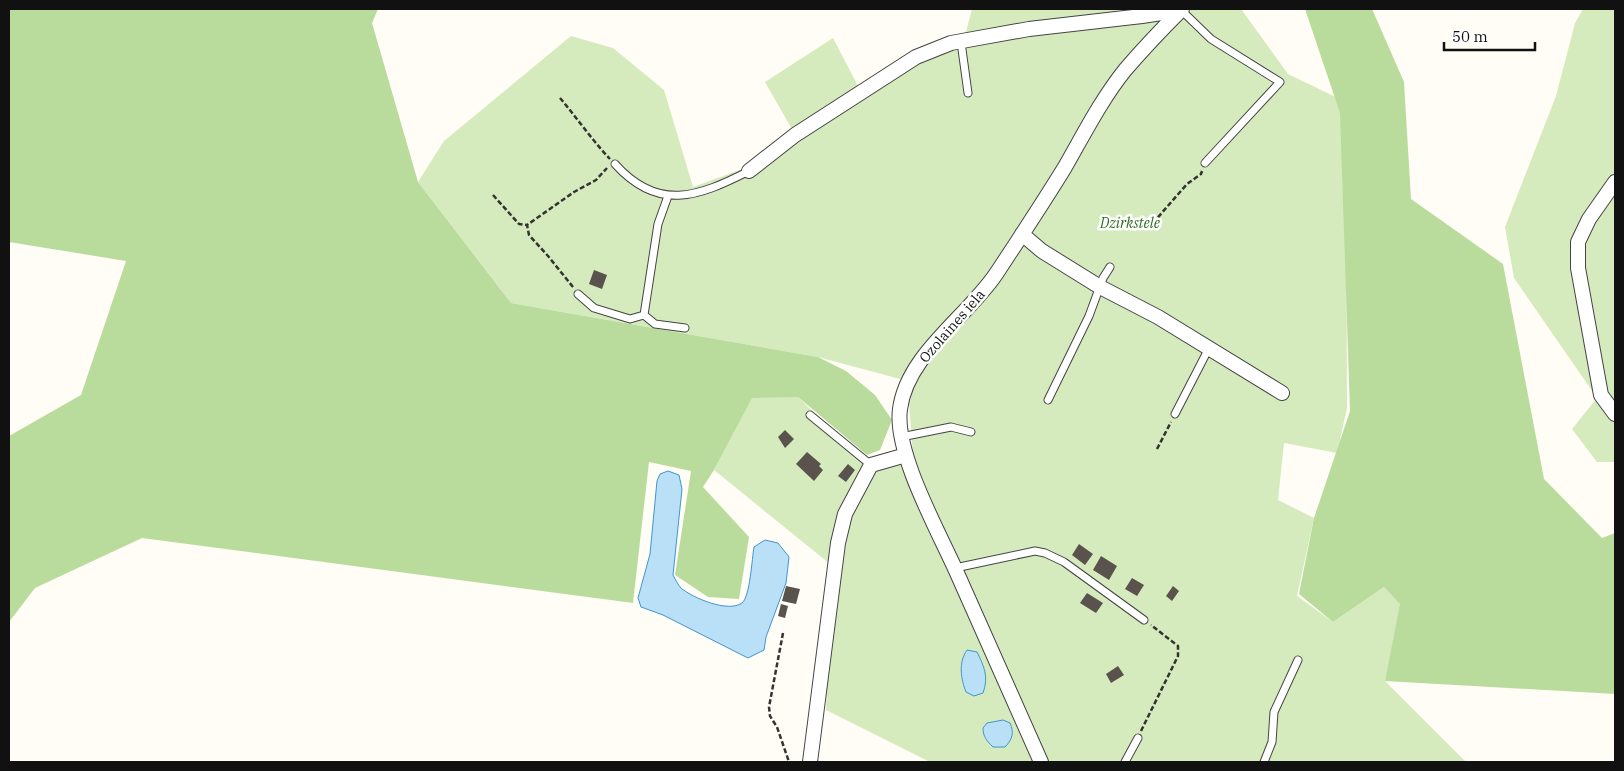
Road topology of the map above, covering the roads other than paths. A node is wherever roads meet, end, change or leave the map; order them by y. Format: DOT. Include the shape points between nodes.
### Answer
graph roads {
  1 [pos="1182,9"];
  2 [pos="961,42"];
  3 [pos="968,93"];
  4 [pos="1205,163"];
  5 [pos="615,164"];
  6 [pos="749,171"];
  7 [pos="1615,182"];
  8 [pos="668,196"];
  9 [pos="1022,234"];
  10 [pos="1110,267"];
  11 [pos="1100,287"];
  12 [pos="578,294"];
  13 [pos="644,315"];
  14 [pos="685,328"];
  15 [pos="1209,348"];
  16 [pos="1282,393"];
  17 [pos="1048,400"];
  18 [pos="1176,414"];
  19 [pos="1615,414"];
  20 [pos="810,416"];
  21 [pos="971,432"];
  22 [pos="901,437"];
  23 [pos="906,455"];
  24 [pos="871,465"];
  25 [pos="954,568"];
  26 [pos="1144,620"];
  27 [pos="1298,660"];
  28 [pos="1138,738"];
  29 [pos="810,762"];
  30 [pos="1041,762"];
  31 [pos="1126,762"];
  32 [pos="1264,762"];
  1 -- 2 [label="street" via="1029,29"];
  1 -- 4 [label="lane" via="1211,39 1280,82"];
  1 -- 9 [label="street, Ozolaines iela" via="1125,70"];
  2 -- 3 [label="lane"];
  2 -- 6 [label="street" via="916,56 795,135"];
  5 -- 8 [label="lane" via="626,177 644,189"];
  6 -- 8 [label="lane" via="703,191"];
  7 -- 19 [label="street" via="1588,219 1578,242 1578,268 1601,395"];
  8 -- 13 [label="lane" via="658,224"];
  9 -- 11 [label="street" via="1042,251"];
  9 -- 22 [label="street, Ozolaines iela" via="973,303 935,343 910,376 900,409"];
  10 -- 11 [label="lane"];
  11 -- 15 [label="street"];
  11 -- 17 [label="lane"];
  12 -- 13 [label="lane" via="594,308 630,319"];
  13 -- 14 [label="lane" via="655,324"];
  15 -- 16 [label="street"];
  15 -- 18 [label="lane"];
  20 -- 24 [label="lane"];
  21 -- 22 [label="lane" via="951,428"];
  22 -- 23 [label="street, Ozolaines iela"];
  23 -- 24 [label="street"];
  23 -- 25 [label="street, Ozolaines iela"];
  24 -- 29 [label="street" via="845,514 838,543"];
  25 -- 26 [label="lane" via="1035,551 1045,553 1064,562"];
  25 -- 30 [label="street, Ozolaines iela"];
  27 -- 32 [label="lane" via="1274,712 1272,742"];
  28 -- 31 [label="lane"];
}
